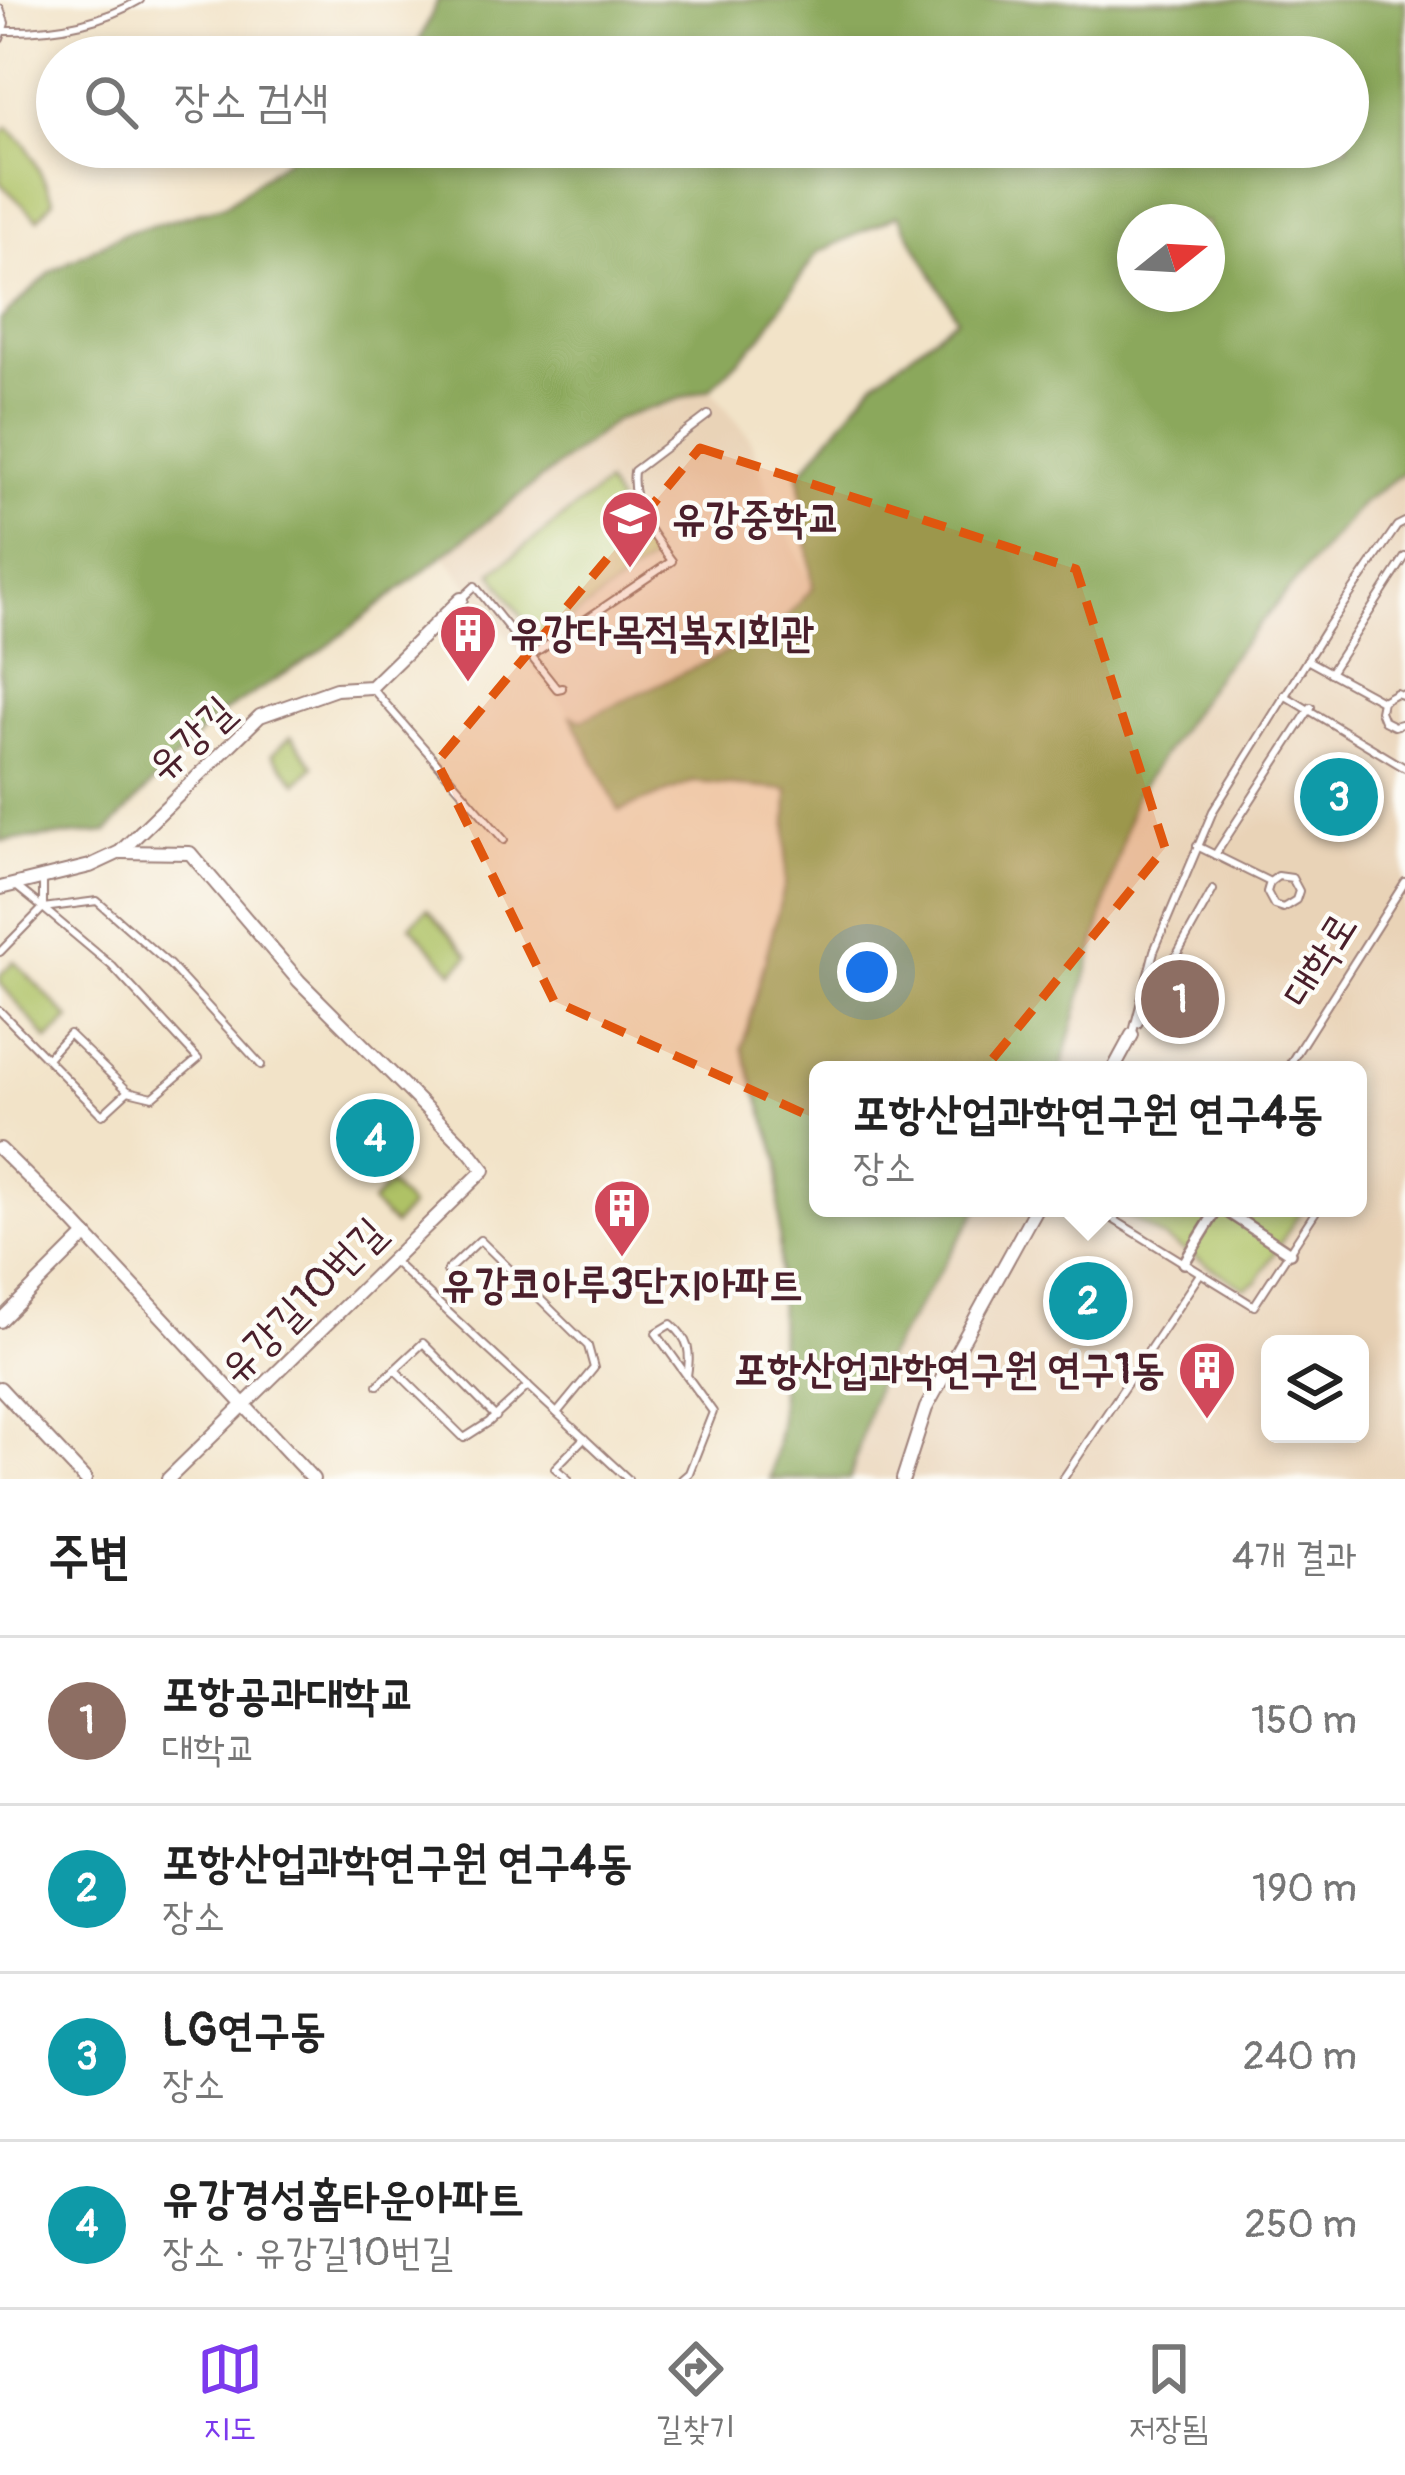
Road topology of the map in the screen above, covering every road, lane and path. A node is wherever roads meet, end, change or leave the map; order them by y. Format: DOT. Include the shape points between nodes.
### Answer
graph roads {
  1 [pos="140,0"];
  2 [pos="0,9"];
  3 [pos="2,35"];
  4 [pos="707,415"];
  5 [pos="1405,522"];
  6 [pos="1405,557"];
  7 [pos="461,599"];
  8 [pos="532,655"];
  9 [pos="1307,660"];
  10 [pos="1330,673"];
  11 [pos="371,687"];
  12 [pos="562,688"];
  13 [pos="1284,694"];
  14 [pos="1405,696"];
  15 [pos="1382,700"];
  16 [pos="1310,707"];
  17 [pos="1405,724"];
  18 [pos="1405,768"];
  19 [pos="504,839"];
  20 [pos="1197,846"];
  21 [pos="120,852"];
  22 [pos="1215,855"];
  23 [pos="43,879"];
  24 [pos="1270,882"];
  25 [pos="1405,882"];
  26 [pos="7,887"];
  27 [pos="1213,890"];
  28 [pos="43,908"];
  29 [pos="0,952"];
  30 [pos="0,1011"];
  31 [pos="1132,1036"];
  32 [pos="47,1058"];
  33 [pos="1118,1061"];
  34 [pos="1292,1061"];
  35 [pos="261,1065"];
  36 [pos="128,1090"];
  37 [pos="0,1149"];
  38 [pos="1031,1217"];
  39 [pos="1110,1217"];
  40 [pos="1213,1217"];
  41 [pos="1233,1217"];
  42 [pos="1312,1217"];
  43 [pos="86,1235"];
  44 [pos="1290,1253"];
  45 [pos="391,1258"];
  46 [pos="1184,1263"];
  47 [pos="447,1271"];
  48 [pos="1200,1274"];
  49 [pos="0,1321"];
  50 [pos="394,1370"];
  51 [pos="687,1376"];
  52 [pos="378,1385"];
  53 [pos="528,1386"];
  54 [pos="0,1388"];
  55 [pos="244,1407"];
  56 [pos="557,1413"];
  57 [pos="496,1417"];
  58 [pos="584,1438"];
  59 [pos="85,1479"];
  60 [pos="168,1479"];
  61 [pos="314,1479"];
  62 [pos="568,1479"];
  63 [pos="628,1479"];
  64 [pos="682,1479"];
  65 [pos="903,1479"];
  66 [pos="1063,1479"];
  1 -- 3 [label="lane" via="60,29"];
  2 -- 3 [label="lane"];
  4 -- 8 [label="lane" via="634,471 632,493 672,561"];
  5 -- 9 [label="lane"];
  6 -- 10 [label="lane"];
  7 -- 8 [label="lane" via="475,586"];
  7 -- 11 [label="street"];
  8 -- 12 [label="lane"];
  9 -- 10 [label="lane"];
  9 -- 13 [label="lane"];
  10 -- 15 [label="lane"];
  11 -- 19 [label="lane"];
  11 -- 21 [label="street, 유강길" via="336,689 260,716"];
  13 -- 16 [label="lane"];
  13 -- 20 [label="lane"];
  14 -- 15 [label="lane"];
  15 -- 17 [label="lane" via="1384,721"];
  16 -- 18 [label="lane"];
  16 -- 22 [label="lane"];
  20 -- 22 [label="lane"];
  20 -- 31 [label="lane" via="1146,975"];
  21 -- 23 [label="street, 유강길"];
  21 -- 45 [label="street, 유강길10번길" via="190,853 299,981 484,1171"];
  22 -- 24 [label="lane"];
  23 -- 26 [label="street, 유강길"];
  23 -- 28 [label="lane"];
  24 -- 24 [label="lane" via="1274,905 1296,900 1292,878"];
  25 -- 34 [label="lane, 대학로"];
  26 -- 28 [label="lane"];
  27 -- 31 [label="lane"];
  28 -- 29 [label="lane"];
  28 -- 35 [label="lane" via="97,901 170,965"];
  28 -- 36 [label="lane" via="112,966 198,1059 153,1097"];
  30 -- 32 [label="lane"];
  31 -- 33 [label="street"];
  32 -- 36 [label="lane" via="69,1034"];
  32 -- 36 [label="lane" via="102,1115"];
  37 -- 43 [label="street"];
  38 -- 65 [label="street" via="926,1408"];
  39 -- 46 [label="lane"];
  40 -- 46 [label="street"];
  41 -- 44 [label="street"];
  42 -- 44 [label="lane"];
  43 -- 49 [label="street"];
  43 -- 55 [label="street"];
  44 -- 48 [label="lane" via="1254,1306"];
  45 -- 53 [label="lane"];
  45 -- 55 [label="street, 유강길10번길"];
  46 -- 48 [label="lane"];
  47 -- 56 [label="lane" via="480,1240 588,1346 594,1368"];
  48 -- 66 [label="lane"];
  50 -- 52 [label="lane"];
  50 -- 57 [label="lane" via="464,1438"];
  50 -- 57 [label="lane" via="423,1342"];
  51 -- 51 [label="lane" via="656,1333 671,1324 691,1355"];
  51 -- 64 [label="lane" via="712,1412"];
  53 -- 56 [label="lane"];
  53 -- 57 [label="lane"];
  54 -- 59 [label="street"];
  55 -- 60 [label="street, 유강길10번길"];
  55 -- 61 [label="street"];
  56 -- 58 [label="lane"];
  58 -- 62 [label="lane" via="555,1468"];
  58 -- 63 [label="lane"];
}
